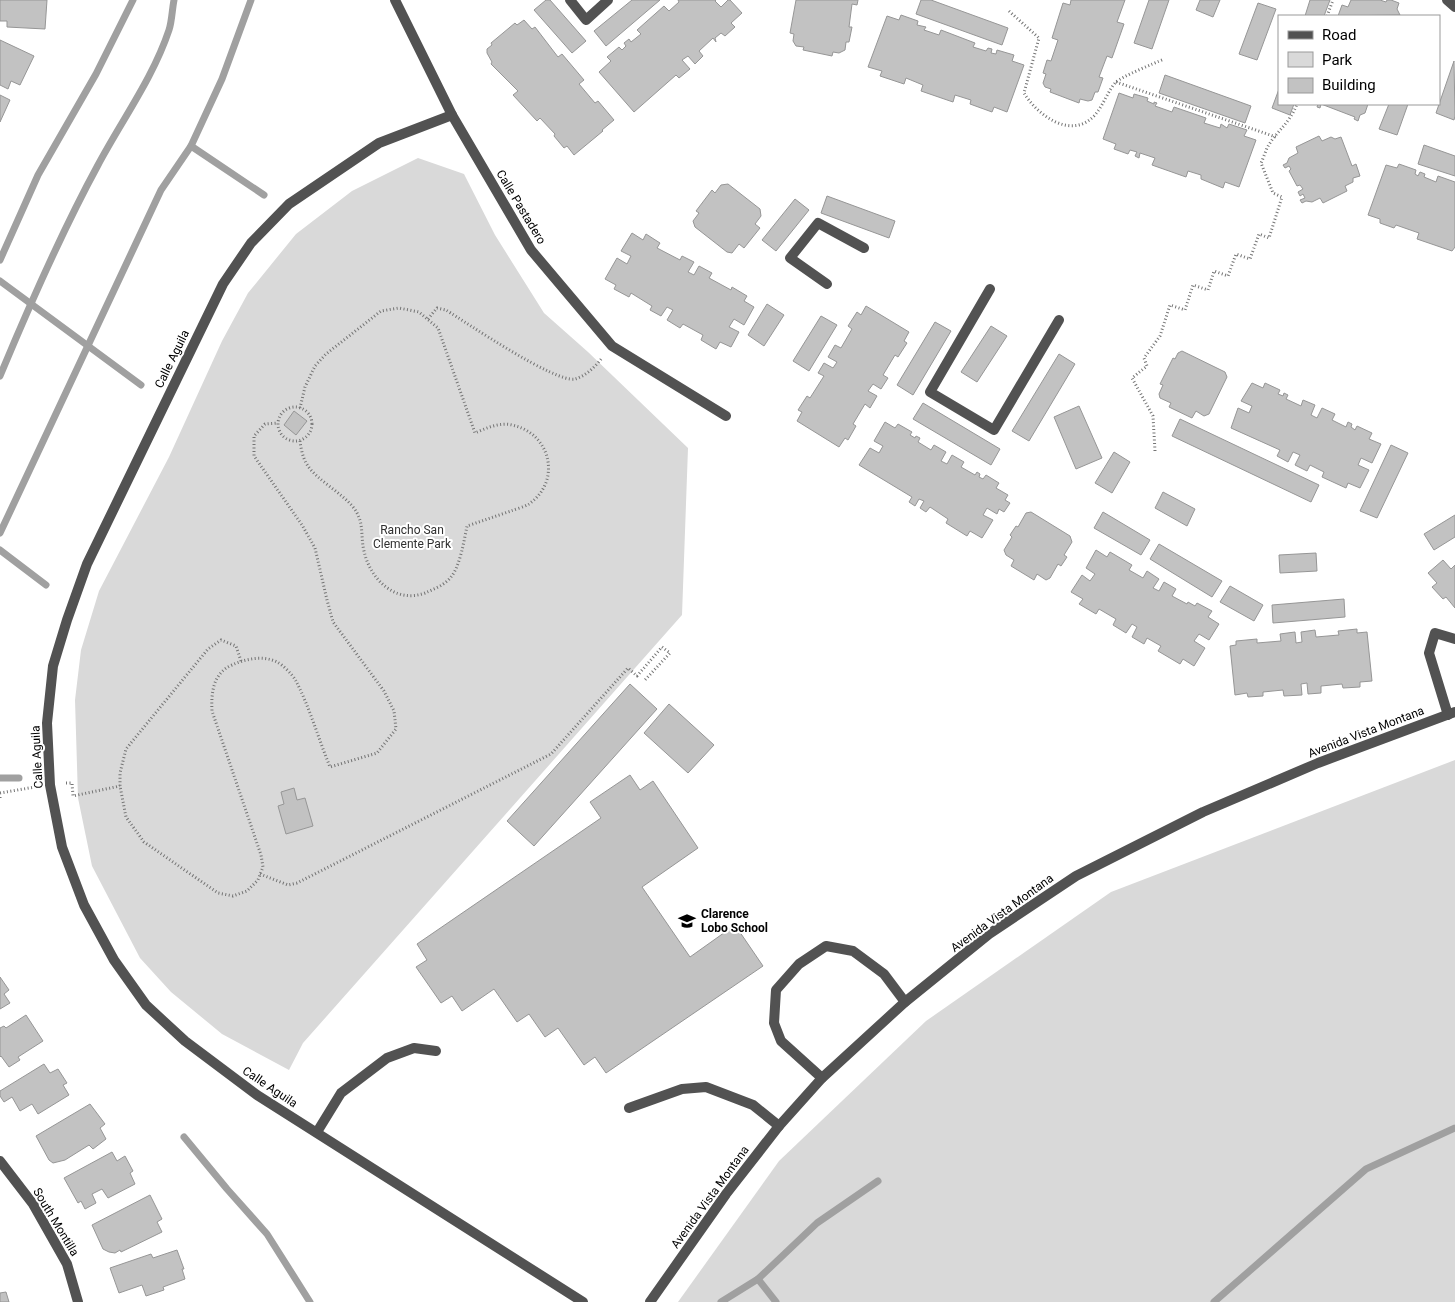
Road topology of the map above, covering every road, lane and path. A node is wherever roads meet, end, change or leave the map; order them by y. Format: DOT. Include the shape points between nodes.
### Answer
graph roads {
  1 [pos="396,0"];
  2 [pos="570,0"];
  3 [pos="608,0"];
  4 [pos="1333,0"];
  5 [pos="1447,0"];
  6 [pos="1455,7"];
  7 [pos="1009,11"];
  8 [pos="1328,15"];
  9 [pos="1164,59"];
  10 [pos="1116,82"];
  11 [pos="1297,105"];
  12 [pos="452,115"];
  13 [pos="1276,138"];
  14 [pos="864,248"];
  15 [pos="827,284"];
  16 [pos="990,289"];
  17 [pos="428,320"];
  18 [pos="1059,320"];
  19 [pos="612,346"];
  20 [pos="300,408"];
  21 [pos="726,416"];
  22 [pos="278,423"];
  23 [pos="300,441"];
  24 [pos="1155,450"];
  25 [pos="1455,639"];
  26 [pos="241,661"];
  27 [pos="645,680"];
  28 [pos="1451,714"];
  29 [pos="50,785"];
  30 [pos="120,786"];
  31 [pos="0,796"];
  32 [pos="260,874"];
  33 [pos="905,1002"];
  34 [pos="436,1051"];
  35 [pos="822,1078"];
  36 [pos="629,1108"];
  37 [pos="779,1126"];
  38 [pos="317,1132"];
  39 [pos="0,1161"];
  40 [pos="78,1302"];
  41 [pos="584,1302"];
  42 [pos="650,1302"];
  1 -- 12 [label="street, Calle Pastadero"];
  2 -- 3 [label="street" via="586,20"];
  4 -- 8 [label="path"];
  5 -- 6 [label="street"];
  7 -- 10 [label="path" via="1039,38 1024,93 1031,105 1047,118 1069,126 1085,123 1094,116"];
  9 -- 10 [label="path"];
  10 -- 13 [label="path"];
  11 -- 13 [label="path"];
  12 -- 19 [label="street, Calle Pastadero" via="530,250"];
  12 -- 29 [label="street, Calle Aguila" via="379,143 289,204 251,243 223,284 87,564 66,620 53,666 48,724"];
  13 -- 24 [label="path" via="1261,164 1273,193 1282,197 1269,238 1259,234 1250,260 1236,254 1228,276 1214,271 1208,290 1193,284 1185,310 1170,305 1160,336 1144,358 1147,366 1132,378 1153,416"];
  14 -- 15 [label="street" via="818,223 790,258"];
  16 -- 18 [label="street" via="930,392 994,430"];
  17 -- 19 [label="path" via="437,308 446,310 539,366 575,379 594,369"];
  17 -- 20 [label="path" via="419,312 399,308 381,311 315,366"];
  17 -- 23 [label="path" via="438,328 475,433 489,426 511,424 530,432 542,443 548,458 548,474 542,490 528,504 467,526 451,577 437,588 418,596 395,594 381,583 364,550 361,520 353,507 308,467"];
  19 -- 21 [label="street, Calle Pastadero"];
  20 -- 22 [label="path" via="290,408 282,413"];
  20 -- 23 [label="path" via="309,415 312,425 308,435"];
  22 -- 23 [label="path" via="280,433 289,440"];
  22 -- 26 [label="path" via="265,424 254,436 254,456 315,548 333,622 384,690 394,711 396,729 377,753 330,767 295,679 277,662 262,658"];
  25 -- 28 [label="street" via="1435,633 1429,654"];
  26 -- 30 [label="path" via="236,646 221,640 208,649 126,749"];
  26 -- 32 [label="path" via="219,674 211,692 212,711 261,855 263,867"];
  27 -- 32 [label="path" via="670,653 662,647 638,676 628,668 551,754 297,883 288,885"];
  28 -- 33 [label="street, Avenida Vista Montana" via="1318,763 1212,808 1076,876 989,934"];
  29 -- 30 [label="path" via="72,783 73,796"];
  29 -- 31 [label="path"];
  29 -- 38 [label="street, Calle Aguila" via="62,847 84,905 114,960 146,1005 185,1042 257,1095"];
  30 -- 32 [label="path" via="126,817 144,842 218,893 233,896 247,891"];
  33 -- 35 [label="street, Avenida Vista Montana"];
  33 -- 35 [label="street" via="884,974 853,951 826,946 799,964 776,990 774,1023 781,1041"];
  34 -- 38 [label="street" via="414,1048 388,1058 342,1093"];
  35 -- 37 [label="street, Avenida Vista Montana"];
  36 -- 37 [label="street" via="682,1090 706,1087 753,1105"];
  37 -- 42 [label="street, Avenida Vista Montana" via="726,1194"];
  38 -- 41 [label="street, Calle Aguila"];
  39 -- 40 [label="street, South Montilla" via="33,1204 67,1264"];
}
